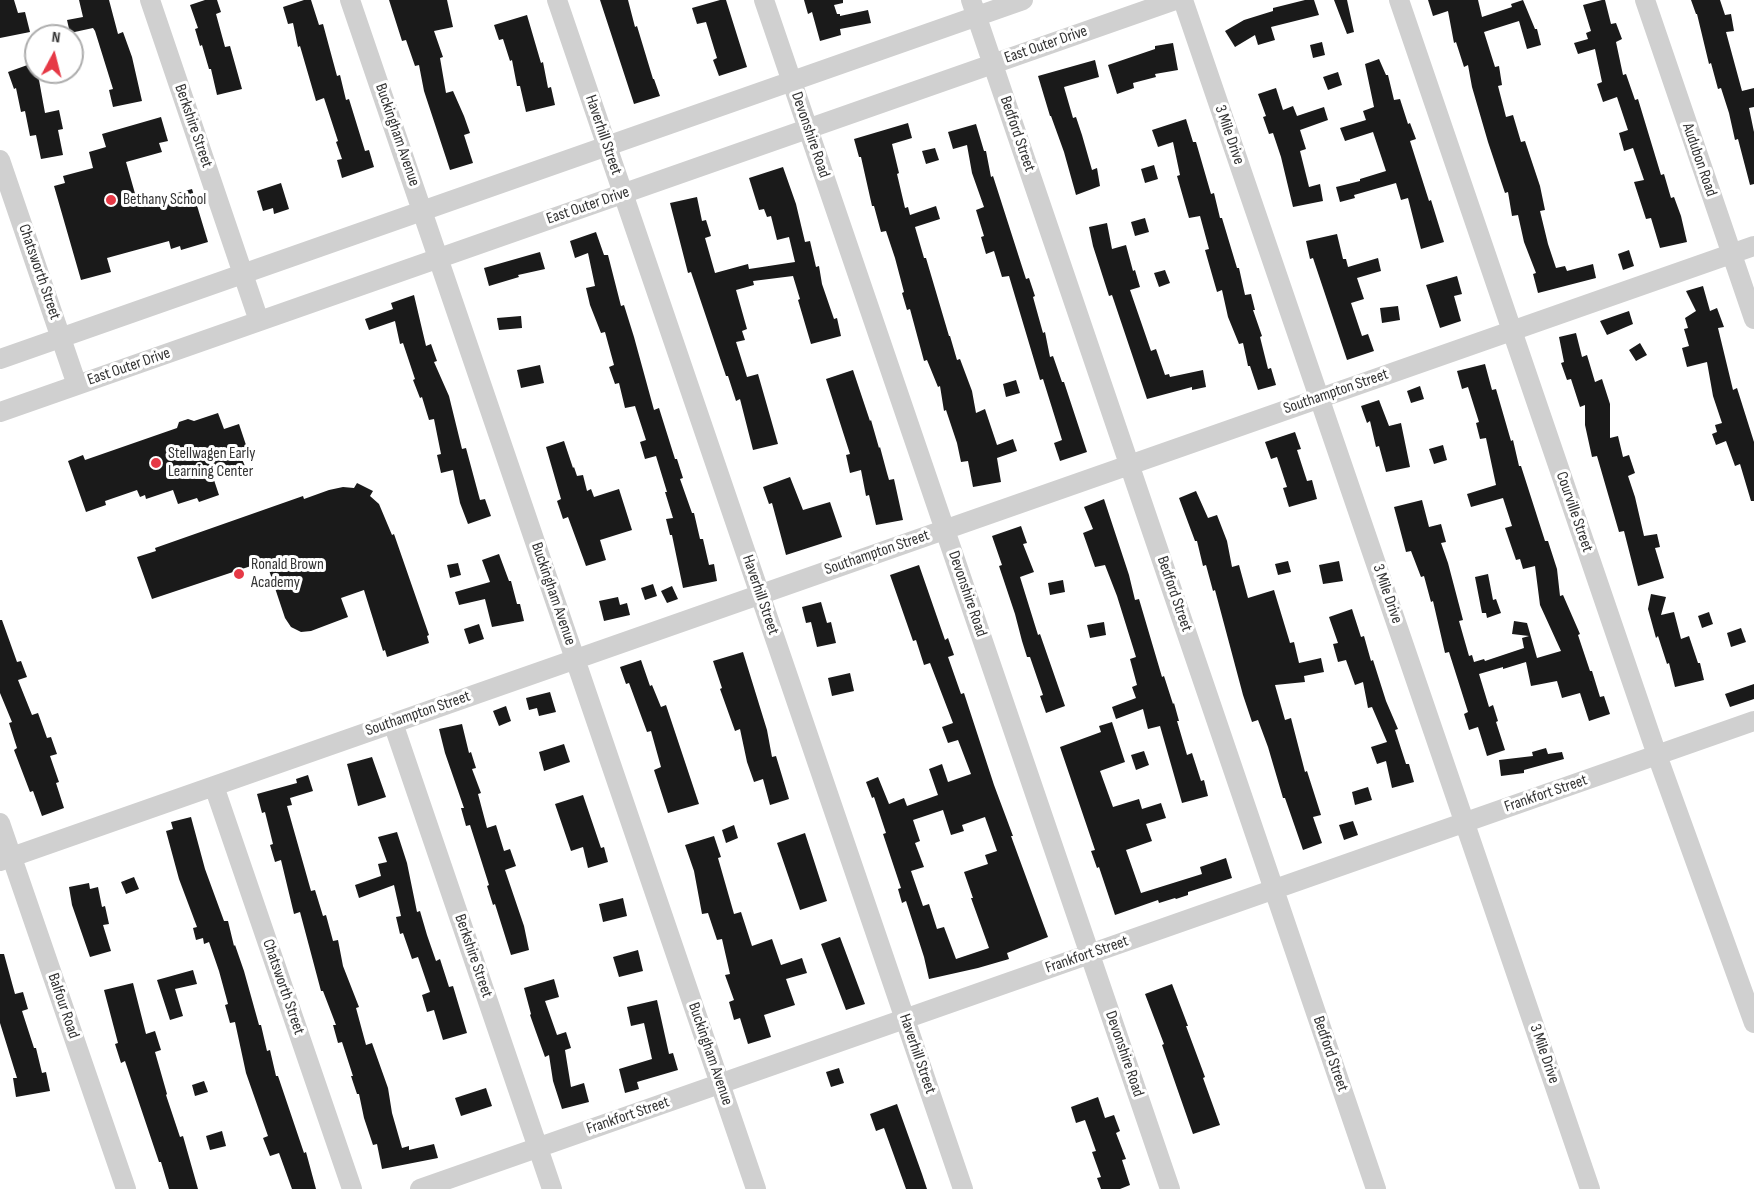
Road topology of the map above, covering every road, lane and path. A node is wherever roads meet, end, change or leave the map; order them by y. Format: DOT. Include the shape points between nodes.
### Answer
graph roads {
  1 [pos="150,0"];
  2 [pos="350,0"];
  3 [pos="557,0"];
  4 [pos="764,0"];
  5 [pos="1023,0"];
  6 [pos="1175,0"];
  7 [pos="1183,0"];
  8 [pos="1400,0"];
  9 [pos="1645,0"];
  10 [pos="974,8"];
  11 [pos="993,64"];
  12 [pos="792,81"];
  13 [pos="808,129"];
  14 [pos="607,146"];
  15 [pos="0,160"];
  16 [pos="623,194"];
  17 [pos="423,211"];
  18 [pos="1754,246"];
  19 [pos="1731,254"];
  20 [pos="439,258"];
  21 [pos="244,273"];
  22 [pos="1754,319"];
  23 [pos="259,321"];
  24 [pos="1512,330"];
  25 [pos="61,338"];
  26 [pos="0,359"];
  27 [pos="77,385"];
  28 [pos="1320,398"];
  29 [pos="0,412"];
  30 [pos="1129,465"];
  31 [pos="945,529"];
  32 [pos="760,594"];
  33 [pos="575,659"];
  34 [pos="1754,721"];
  35 [pos="393,723"];
  36 [pos="1657,755"];
  37 [pos="214,786"];
  38 [pos="1465,822"];
  39 [pos="0,823"];
  40 [pos="6,859"];
  41 [pos="1274,889"];
  42 [pos="1090,954"];
  43 [pos="905,1018"];
  44 [pos="1754,1023"];
  45 [pos="720,1083"];
  46 [pos="538,1147"];
  47 [pos="126,1189"];
  48 [pos="352,1189"];
  49 [pos="420,1189"];
  50 [pos="552,1189"];
  51 [pos="756,1189"];
  52 [pos="963,1189"];
  53 [pos="1170,1189"];
  54 [pos="1376,1189"];
  55 [pos="1590,1189"];
  1 -- 21 [label="street, Berkshire Street"];
  2 -- 17 [label="street, Buckingham Avenue"];
  3 -- 14 [label="street, Haverhill Street"];
  4 -- 12 [label="street, Devonshire Road"];
  5 -- 10 [label="street"];
  6 -- 11 [label="street, East Outer Drive"];
  7 -- 28 [label="street, 3 Mile Drive"];
  8 -- 24 [label="street, Courville Street"];
  9 -- 19 [label="street, Audubon Road"];
  10 -- 11 [label="street, Bedford Street"];
  10 -- 12 [label="street"];
  11 -- 13 [label="street, East Outer Drive"];
  11 -- 30 [label="street, Bedford Street"];
  12 -- 13 [label="street, Devonshire Road"];
  12 -- 14 [label="street"];
  13 -- 16 [label="street, East Outer Drive"];
  13 -- 31 [label="street, Devonshire Road"];
  14 -- 16 [label="street, Haverhill Street"];
  14 -- 17 [label="street"];
  15 -- 25 [label="street, Chatsworth Street"];
  16 -- 20 [label="street, East Outer Drive"];
  16 -- 32 [label="street, Haverhill Street"];
  17 -- 20 [label="street, Buckingham Avenue"];
  17 -- 21 [label="street"];
  18 -- 19 [label="street, Southampton Street"];
  19 -- 22 [label="street, Audubon Road"];
  19 -- 24 [label="street, Southampton Street"];
  20 -- 23 [label="street, East Outer Drive"];
  20 -- 33 [label="street, Buckingham Avenue"];
  21 -- 23 [label="street, Berkshire Street"];
  21 -- 25 [label="street"];
  23 -- 27 [label="street, East Outer Drive"];
  24 -- 28 [label="street, Southampton Street"];
  24 -- 36 [label="street, Courville Street"];
  25 -- 26 [label="street"];
  25 -- 27 [label="street, Chatsworth Street"];
  27 -- 29 [label="street, East Outer Drive"];
  28 -- 30 [label="street, Southampton Street"];
  28 -- 38 [label="street, 3 Mile Drive"];
  30 -- 31 [label="street, Southampton Street"];
  30 -- 41 [label="street, Bedford Street"];
  31 -- 32 [label="street, Southampton Street"];
  31 -- 42 [label="street, Devonshire Road"];
  32 -- 33 [label="street, Southampton Street"];
  32 -- 43 [label="street, Haverhill Street"];
  33 -- 35 [label="street, Southampton Street"];
  33 -- 45 [label="street, Buckingham Avenue"];
  34 -- 36 [label="street, Frankfort Street"];
  35 -- 37 [label="street, Southampton Street"];
  35 -- 46 [label="street, Berkshire Street"];
  36 -- 38 [label="street, Frankfort Street"];
  36 -- 44 [label="street, Courville Street"];
  37 -- 40 [label="street, Southampton Street"];
  37 -- 48 [label="street, Chatsworth Street"];
  38 -- 41 [label="street, Frankfort Street"];
  38 -- 55 [label="street, 3 Mile Drive"];
  39 -- 40 [label="street, Balfour Road"];
  40 -- 47 [label="street, Balfour Road"];
  41 -- 42 [label="street, Frankfort Street"];
  41 -- 54 [label="street, Bedford Street"];
  42 -- 43 [label="street, Frankfort Street"];
  42 -- 53 [label="street, Devonshire Road"];
  43 -- 45 [label="street, Frankfort Street"];
  43 -- 52 [label="street, Haverhill Street"];
  45 -- 46 [label="street, Frankfort Street"];
  45 -- 51 [label="street, Buckingham Avenue"];
  46 -- 49 [label="street, Frankfort Street"];
  46 -- 50 [label="street, Berkshire Street"];
}
